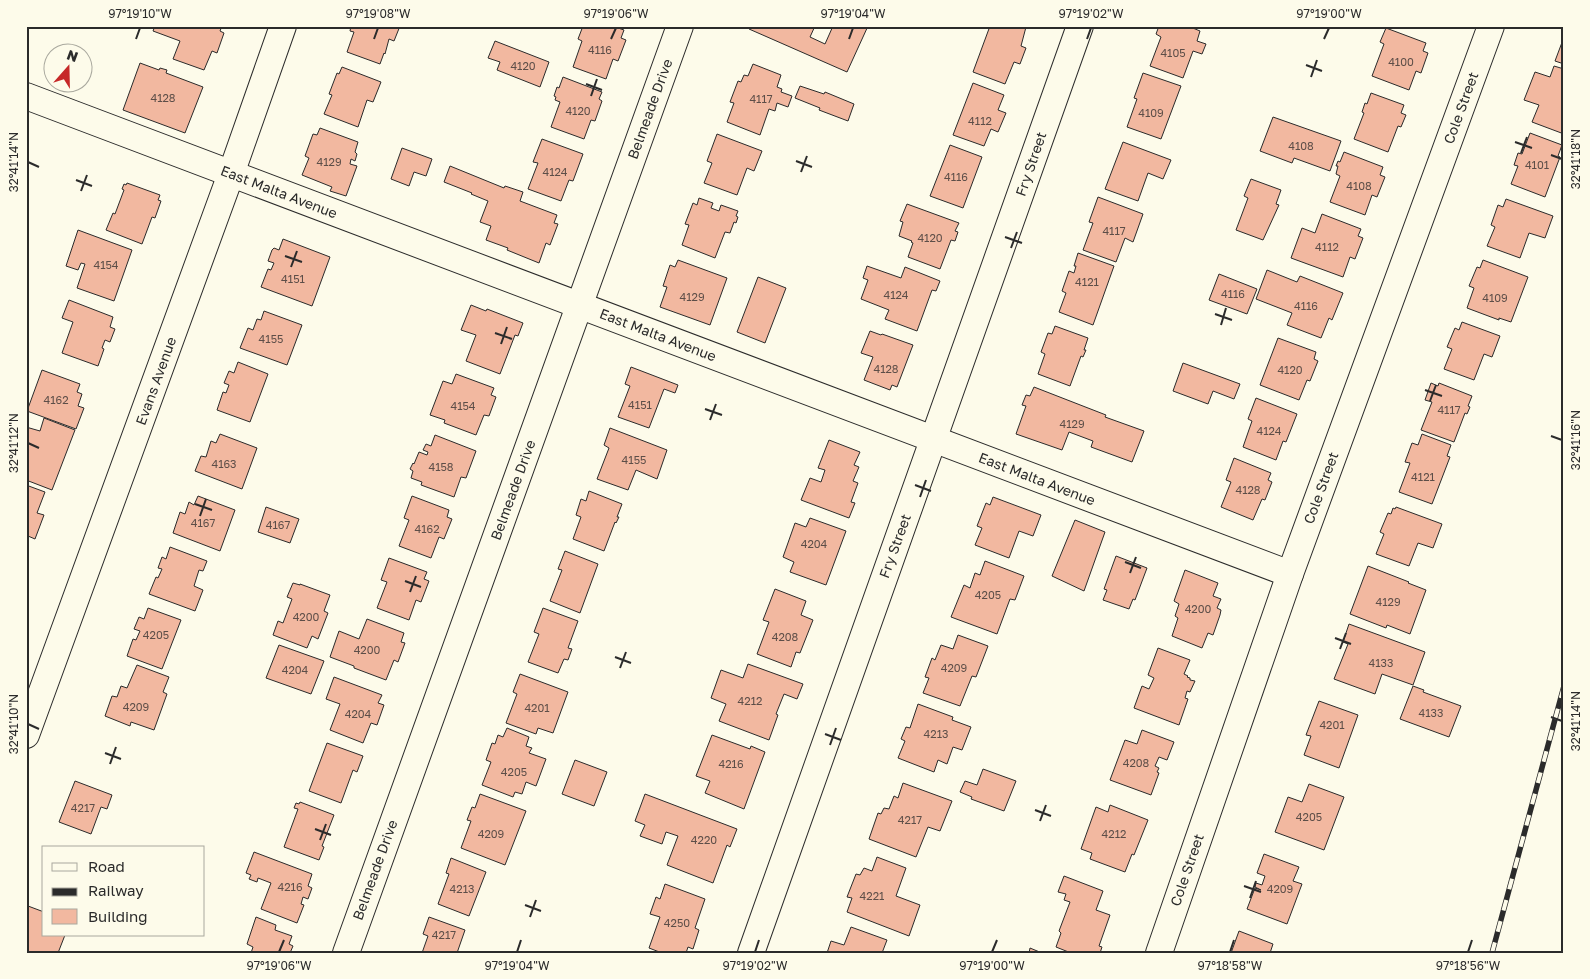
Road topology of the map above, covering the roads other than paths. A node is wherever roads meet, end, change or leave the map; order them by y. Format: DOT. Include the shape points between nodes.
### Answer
graph roads {
  1 [pos="283,26"];
  2 [pos="680,26"];
  3 [pos="1080,26"];
  4 [pos="1491,26"];
  5 [pos="26,96"];
  6 [pos="231,174"];
  7 [pos="579,306"];
  8 [pos="933,440"];
  9 [pos="1290,574"];
  10 [pos="26,735"];
  11 [pos="346,953"];
  12 [pos="751,953"];
  13 [pos="1159,953"];
  1 -- 6 [label="street, Evans Avenue"];
  2 -- 7 [label="street, Belmeade Drive"];
  3 -- 8 [label="street, Fry Street"];
  4 -- 9 [label="street, Cole Street"];
  5 -- 6 [label="street, East Malta Avenue"];
  6 -- 7 [label="street, East Malta Avenue"];
  6 -- 10 [label="street, Evans Avenue"];
  7 -- 8 [label="street, East Malta Avenue"];
  7 -- 11 [label="street, Belmeade Drive"];
  8 -- 9 [label="street, East Malta Avenue"];
  8 -- 12 [label="street, Fry Street"];
  9 -- 13 [label="street, Cole Street"];
}
